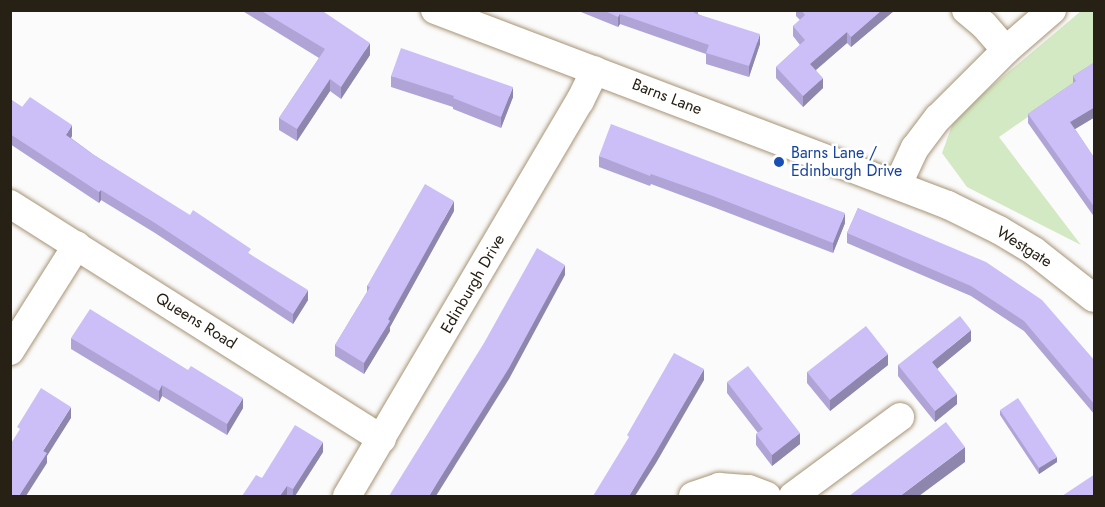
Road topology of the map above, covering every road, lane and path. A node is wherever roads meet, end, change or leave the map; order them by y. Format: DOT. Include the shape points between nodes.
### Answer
graph roads {
  1 [pos="435,10"];
  2 [pos="966,10"];
  3 [pos="1052,10"];
  4 [pos="1006,50"];
  5 [pos="595,70"];
  6 [pos="898,184"];
  7 [pos="10,204"];
  8 [pos="948,205"];
  9 [pos="77,245"];
  10 [pos="1095,298"];
  11 [pos="10,351"];
  12 [pos="899,415"];
  13 [pos="382,439"];
  14 [pos="347,496"];
  15 [pos="693,496"];
  16 [pos="767,496"];
  17 [pos="793,496"];
  1 -- 5 [label="street, Barns Lane"];
  2 -- 4 [label="street"];
  3 -- 4 [label="street"];
  4 -- 6 [label="street" via="938,118 915,148"];
  5 -- 6 [label="street, Barns Lane"];
  5 -- 13 [label="street, Edinburgh Drive"];
  6 -- 8 [label="street, Barns Lane"];
  7 -- 9 [label="street, Queens Road"];
  8 -- 10 [label="street, Westgate" via="1034,251"];
  9 -- 11 [label="street"];
  9 -- 13 [label="street, Queens Road"];
  12 -- 17 [label="street"];
  13 -- 14 [label="street, Edinburgh Drive"];
  15 -- 16 [label="street" via="719,487 748,489"];
}
